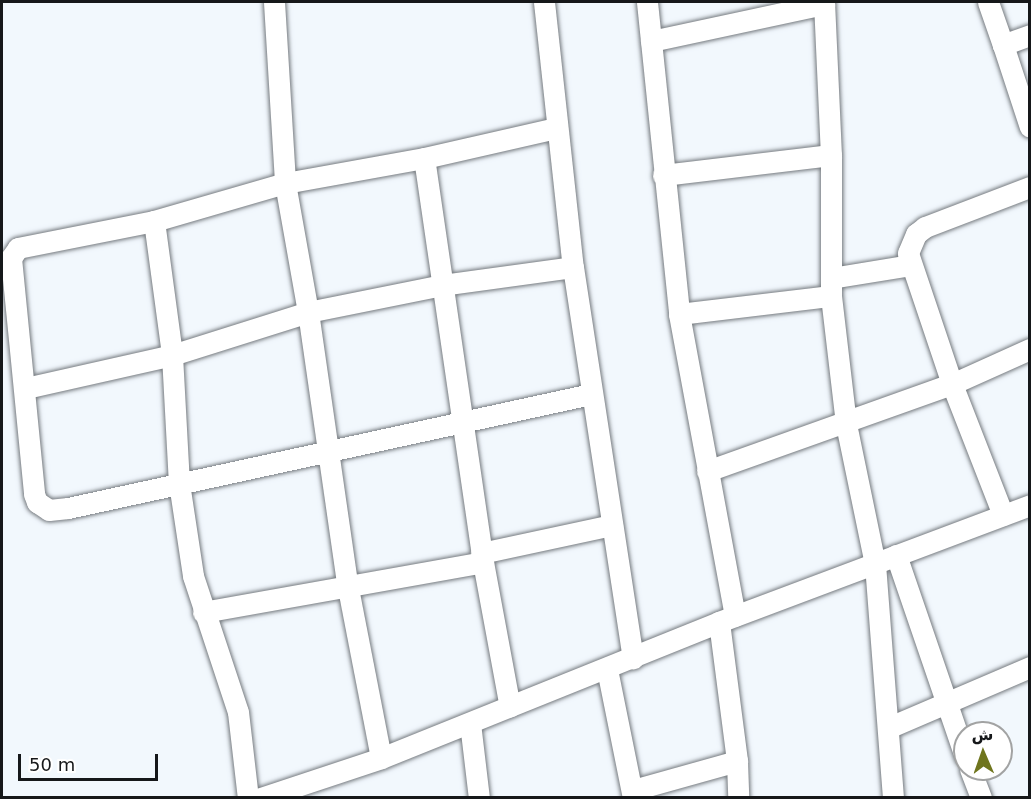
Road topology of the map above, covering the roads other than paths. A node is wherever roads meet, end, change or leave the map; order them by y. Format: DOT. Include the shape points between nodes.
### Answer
graph roads {
  1 [pos="274,2"];
  2 [pos="544,2"];
  3 [pos="647,2"];
  4 [pos="988,2"];
  5 [pos="824,3"];
  6 [pos="1029,35"];
  7 [pos="651,41"];
  8 [pos="1003,45"];
  9 [pos="1029,127"];
  10 [pos="556,128"];
  11 [pos="831,155"];
  12 [pos="424,158"];
  13 [pos="663,175"];
  14 [pos="285,183"];
  15 [pos="1029,187"];
  16 [pos="154,221"];
  17 [pos="910,265"];
  18 [pos="573,267"];
  19 [pos="442,285"];
  20 [pos="831,287"];
  21 [pos="308,312"];
  22 [pos="679,314"];
  23 [pos="1029,350"];
  24 [pos="172,355"];
  25 [pos="952,384"];
  26 [pos="26,388"];
  27 [pos="591,394"];
  28 [pos="462,420"];
  29 [pos="846,424"];
  30 [pos="328,449"];
  31 [pos="707,471"];
  32 [pos="179,483"];
  33 [pos="1028,510"];
  34 [pos="1003,514"];
  35 [pos="612,525"];
  36 [pos="896,555"];
  37 [pos="482,557"];
  38 [pos="875,564"];
  39 [pos="348,588"];
  40 [pos="203,612"];
  41 [pos="727,619"];
  42 [pos="633,658"];
  43 [pos="1029,667"];
  44 [pos="607,669"];
  45 [pos="945,705"];
  46 [pos="510,707"];
  47 [pos="470,723"];
  48 [pos="953,725"];
  49 [pos="890,727"];
  50 [pos="381,758"];
  51 [pos="737,761"];
  52 [pos="975,781"];
  53 [pos="633,794"];
  54 [pos="248,798"];
  55 [pos="261,798"];
  56 [pos="479,798"];
  57 [pos="738,798"];
  58 [pos="893,798"];
  59 [pos="981,798"];
  1 -- 14 [label="street"];
  2 -- 10 [label="street"];
  3 -- 7 [label="street"];
  4 -- 8 [label="street"];
  5 -- 7 [label="street"];
  5 -- 11 [label="street"];
  6 -- 8 [label="street"];
  7 -- 13 [label="street"];
  8 -- 9 [label="street"];
  10 -- 12 [label="street"];
  10 -- 18 [label="street"];
  11 -- 13 [label="street"];
  11 -- 20 [label="street"];
  12 -- 14 [label="street"];
  12 -- 19 [label="street"];
  13 -- 22 [label="street"];
  14 -- 16 [label="street"];
  14 -- 21 [label="street"];
  15 -- 17 [label="street" via="925,228 910,243"];
  16 -- 24 [label="street"];
  16 -- 26 [label="street" via="27,245 13,254"];
  17 -- 20 [label="street"];
  17 -- 25 [label="street"];
  18 -- 19 [label="street"];
  18 -- 27 [label="street"];
  19 -- 21 [label="street"];
  19 -- 28 [label="street"];
  20 -- 22 [label="street"];
  20 -- 29 [label="street"];
  21 -- 24 [label="street"];
  21 -- 30 [label="street"];
  22 -- 31 [label="street"];
  23 -- 25 [label="street"];
  24 -- 26 [label="street"];
  24 -- 32 [label="street"];
  25 -- 29 [label="street"];
  25 -- 34 [label="street"];
  26 -- 32 [label="street" via="34,494 42,507 68,508"];
  27 -- 28 [label="street"];
  27 -- 35 [label="street"];
  28 -- 30 [label="street"];
  28 -- 37 [label="street"];
  29 -- 31 [label="street"];
  29 -- 38 [label="street"];
  30 -- 32 [label="street"];
  30 -- 39 [label="street"];
  31 -- 41 [label="street"];
  32 -- 40 [label="street" via="193,576"];
  33 -- 34 [label="street"];
  34 -- 36 [label="street"];
  35 -- 37 [label="street"];
  35 -- 42 [label="street"];
  36 -- 38 [label="street"];
  36 -- 45 [label="street"];
  37 -- 39 [label="street"];
  37 -- 46 [label="street"];
  38 -- 41 [label="street"];
  38 -- 49 [label="street"];
  39 -- 40 [label="street"];
  39 -- 50 [label="street"];
  40 -- 54 [label="street" via="238,712"];
  41 -- 42 [label="street"];
  41 -- 51 [label="street"];
  42 -- 44 [label="street"];
  43 -- 45 [label="street"];
  44 -- 46 [label="street"];
  44 -- 53 [label="street"];
  45 -- 48 [label="street"];
  45 -- 49 [label="street"];
  46 -- 47 [label="street"];
  47 -- 50 [label="street"];
  47 -- 56 [label="street"];
  49 -- 58 [label="street"];
  50 -- 55 [label="street"];
  51 -- 53 [label="street"];
  51 -- 57 [label="street"];
  52 -- 59 [label="street"];
}
